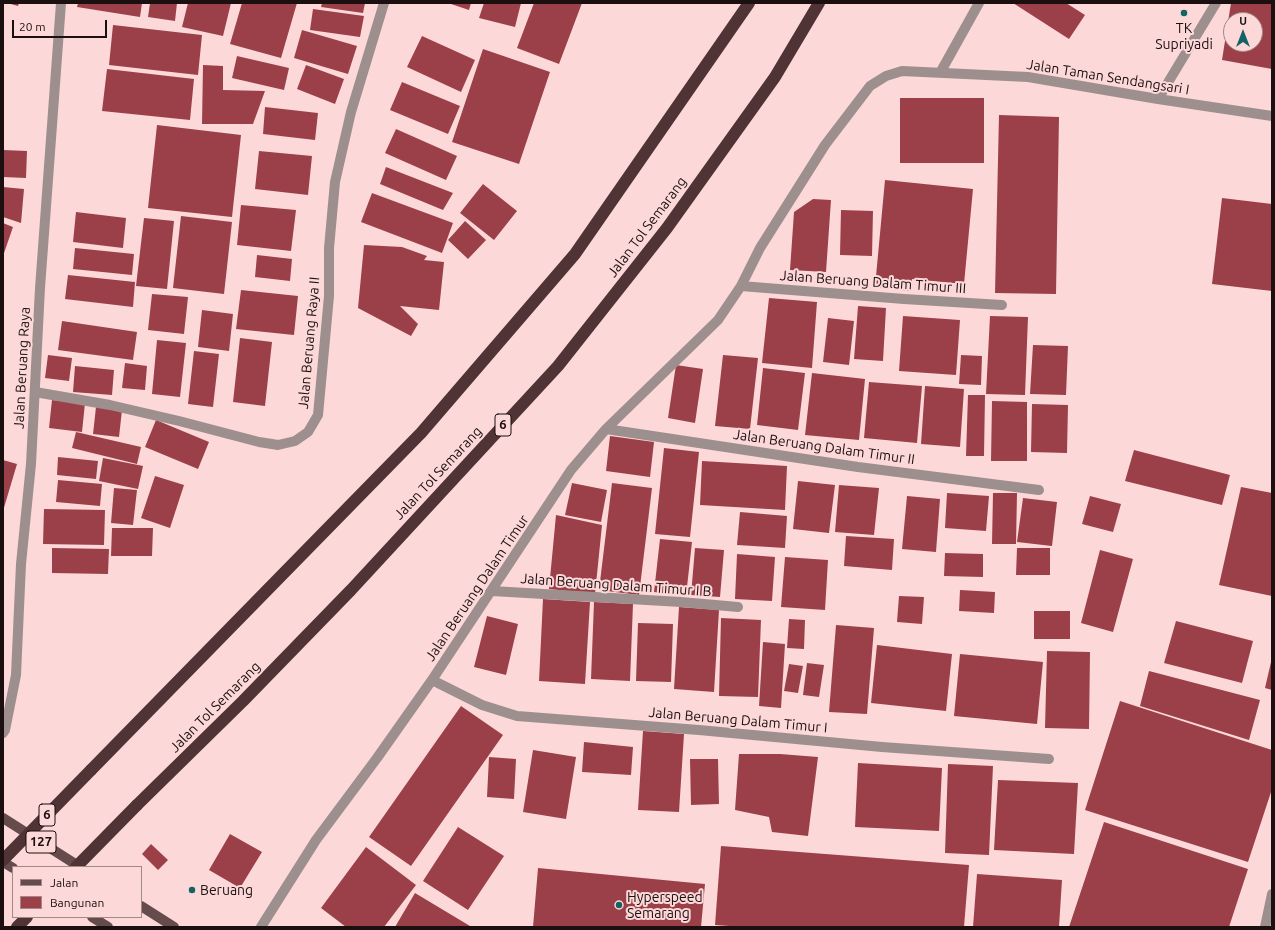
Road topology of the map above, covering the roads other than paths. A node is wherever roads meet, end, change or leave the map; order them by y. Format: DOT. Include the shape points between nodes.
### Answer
graph roads {
  1 [pos="61,3"];
  2 [pos="384,3"];
  3 [pos="749,3"];
  4 [pos="819,3"];
  5 [pos="979,3"];
  6 [pos="1216,3"];
  7 [pos="940,73"];
  8 [pos="1158,99"];
  9 [pos="1272,116"];
  10 [pos="741,286"];
  11 [pos="1002,305"];
  12 [pos="35,392"];
  13 [pos="606,430"];
  14 [pos="1039,490"];
  15 [pos="492,591"];
  16 [pos="738,607"];
  17 [pos="432,680"];
  18 [pos="3,733"];
  19 [pos="1049,759"];
  20 [pos="3,818"];
  21 [pos="3,861"];
  22 [pos="77,866"];
  23 [pos="78,866"];
  24 [pos="12,867"];
  25 [pos="1272,894"];
  26 [pos="142,907"];
  27 [pos="26,918"];
  28 [pos="94,918"];
  29 [pos="17,927"];
  30 [pos="108,927"];
  31 [pos="174,927"];
  32 [pos="261,927"];
  33 [pos="1265,927"];
  1 -- 12 [label="street, Jalan Beruang Raya"];
  2 -- 12 [label="street, Jalan Beruang Raya II" via="351,112 335,182 324,361 318,415 308,432 295,441 278,445 110,405"];
  3 -- 21 [label="highway, 6, bridge" via="575,254 421,433"];
  4 -- 22 [label="highway, Jalan Tol Semarang / 6, bridge" via="775,77 667,228 558,366 351,590"];
  5 -- 7 [label="street"];
  6 -- 8 [label="street"];
  7 -- 8 [label="street, Jalan Taman Sendangsari I" via="1028,77"];
  7 -- 10 [label="street, Jalan Taman Sendangsari I" via="902,71 886,76 870,86 825,145 760,248"];
  8 -- 9 [label="street, Jalan Taman Sendangsari I"];
  10 -- 11 [label="street, Jalan Beruang Dalam Timur III" via="904,300"];
  10 -- 13 [label="street, Jalan Beruang Dalam Timur" via="718,320"];
  12 -- 18 [label="street, Jalan Beruang Raya" via="21,564 16,675"];
  13 -- 14 [label="street, Jalan Beruang Dalam Timur II" via="858,467"];
  13 -- 15 [label="street, Jalan Beruang Dalam Timur" via="571,470"];
  15 -- 16 [label="street, Jalan Beruang Dalam Timur I B"];
  15 -- 17 [label="street, Jalan Beruang Dalam Timur"];
  17 -- 19 [label="street, Jalan Beruang Dalam Timur I" via="482,705 517,716"];
  17 -- 32 [label="street, Jalan Beruang Dalam Timur" via="316,840"];
  20 -- 23 [label="main road, 127"];
  21 -- 24 [label="main road, 127"];
  25 -- 33 [label="street"];
  26 -- 31 [label="main road"];
  27 -- 29 [label="highway"];
  28 -- 30 [label="main road"];
}
